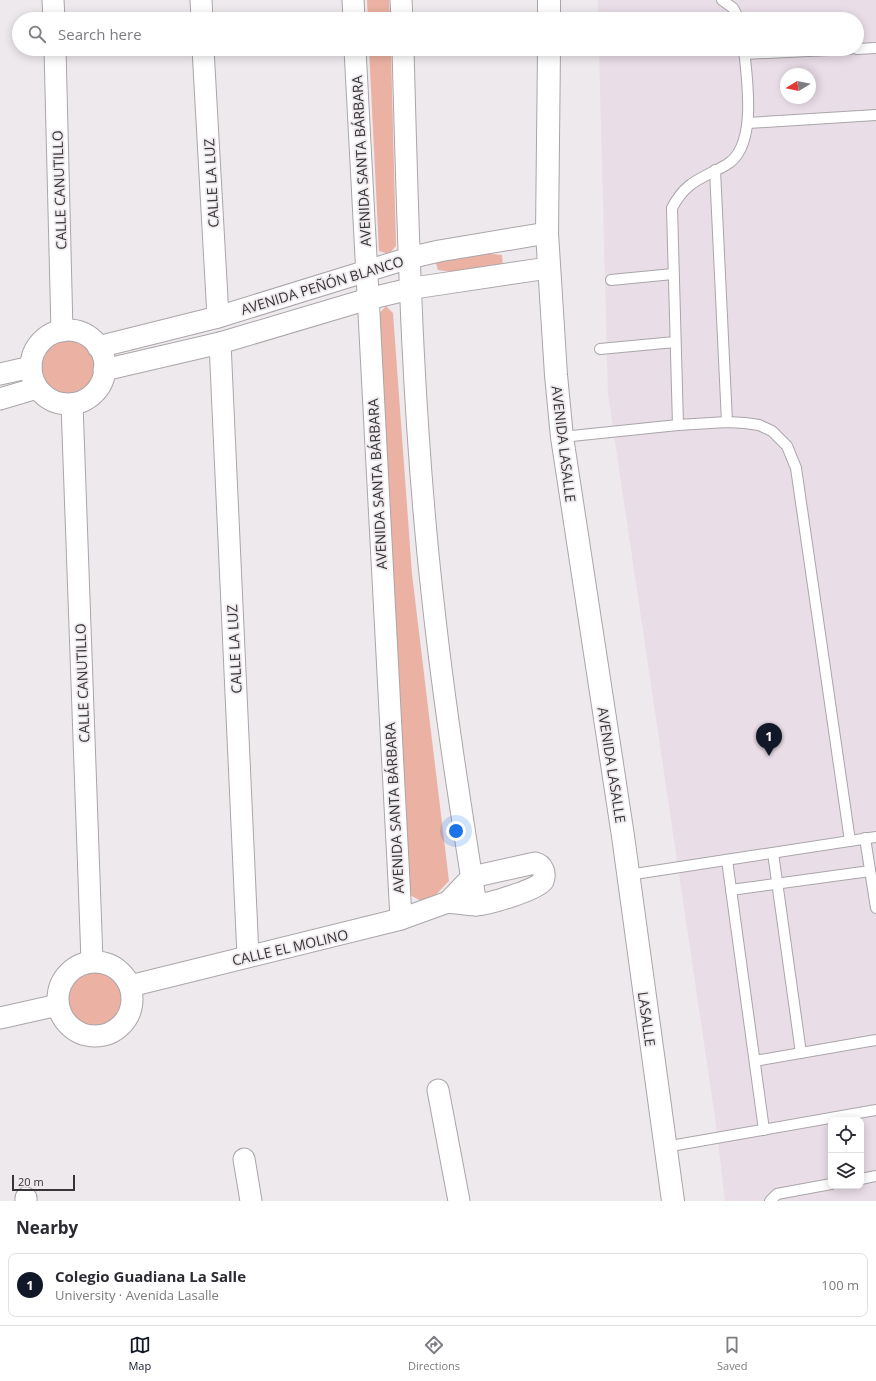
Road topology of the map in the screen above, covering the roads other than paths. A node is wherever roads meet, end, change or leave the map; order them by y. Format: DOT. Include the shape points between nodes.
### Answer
graph roads {
  1 [pos="53,0"];
  2 [pos="201,0"];
  3 [pos="352,0"];
  4 [pos="401,0"];
  5 [pos="549,0"];
  6 [pos="722,0"];
  7 [pos="54,12"];
  8 [pos="202,12"];
  9 [pos="353,12"];
  10 [pos="402,12"];
  11 [pos="549,12"];
  12 [pos="735,12"];
  13 [pos="876,48"];
  14 [pos="864,49"];
  15 [pos="55,56"];
  16 [pos="203,56"];
  17 [pos="355,56"];
  18 [pos="403,56"];
  19 [pos="549,56"];
  20 [pos="744,56"];
  21 [pos="876,115"];
  22 [pos="748,123"];
  23 [pos="715,170"];
  24 [pos="547,233"];
  25 [pos="409,258"];
  26 [pos="548,268"];
  27 [pos="368,272"];
  28 [pos="673,274"];
  29 [pos="611,280"];
  30 [pos="411,289"];
  31 [pos="368,299"];
  32 [pos="218,317"];
  33 [pos="62,331"];
  34 [pos="220,342"];
  35 [pos="675,342"];
  36 [pos="98,347"];
  37 [pos="600,349"];
  38 [pos="31,367"];
  39 [pos="104,370"];
  40 [pos="0,374"];
  41 [pos="37,388"];
  42 [pos="0,399"];
  43 [pos="72,404"];
  44 [pos="727,422"];
  45 [pos="678,425"];
  46 [pos="562,437"];
  47 [pos="623,836"];
  48 [pos="876,837"];
  49 [pos="865,838"];
  50 [pos="850,841"];
  51 [pos="772,853"];
  52 [pos="727,860"];
  53 [pos="870,871"];
  54 [pos="628,875"];
  55 [pos="472,877"];
  56 [pos="777,884"];
  57 [pos="731,890"];
  58 [pos="448,902"];
  59 [pos="476,905"];
  60 [pos="876,908"];
  61 [pos="401,920"];
  62 [pos="248,956"];
  63 [pos="92,961"];
  64 [pos="130,986"];
  65 [pos="58,1005"];
  66 [pos="0,1018"];
  67 [pos="876,1040"];
  68 [pos="801,1053"];
  69 [pos="755,1061"];
  70 [pos="438,1090"];
  71 [pos="876,1110"];
  72 [pos="764,1130"];
  73 [pos="664,1147"];
  74 [pos="244,1159"];
  75 [pos="876,1176"];
  76 [pos="864,1178"];
  77 [pos="828,1185"];
  78 [pos="251,1201"];
  79 [pos="459,1201"];
  80 [pos="673,1201"];
  81 [pos="770,1201"];
  1 -- 7 [label="street"];
  2 -- 8 [label="street"];
  3 -- 9 [label="street"];
  4 -- 10 [label="street"];
  5 -- 11 [label="street"];
  6 -- 12 [label="lane"];
  13 -- 14 [label="lane"];
  15 -- 33 [label="street, CALLE CANUTILLO"];
  16 -- 32 [label="street, CALLE LA LUZ"];
  17 -- 27 [label="street, AVENIDA SANTA BÁRBARA"];
  18 -- 25 [label="street"];
  19 -- 24 [label="street, AVENIDA LASALLE"];
  20 -- 22 [label="lane"];
  21 -- 22 [label="lane"];
  22 -- 23 [label="lane" via="743,146 736,158"];
  23 -- 28 [label="lane" via="680,193 672,208"];
  23 -- 44 [label="lane"];
  24 -- 25 [label="street, AVENIDA PEÑÓN BLANCO"];
  24 -- 26 [label="street, AVENIDA LASALLE"];
  25 -- 27 [label="street, AVENIDA PEÑÓN BLANCO"];
  25 -- 30 [label="street"];
  26 -- 30 [label="street, AVENIDA PEÑÓN BLANCO"];
  26 -- 46 [label="street, AVENIDA LASALLE"];
  27 -- 31 [label="street, AVENIDA SANTA BÁRBARA"];
  27 -- 32 [label="street, AVENIDA PEÑÓN BLANCO"];
  28 -- 29 [label="lane"];
  28 -- 35 [label="lane"];
  30 -- 31 [label="street, AVENIDA PEÑÓN BLANCO"];
  30 -- 55 [label="street" via="420,452 433,601"];
  31 -- 34 [label="street, AVENIDA PEÑÓN BLANCO"];
  31 -- 61 [label="street, AVENIDA SANTA BÁRBARA"];
  32 -- 36 [label="street, AVENIDA PEÑÓN BLANCO"];
  33 -- 36 [label="street" via="83,334 92,339"];
  33 -- 38 [label="street" via="44,339 37,347"];
  34 -- 39 [label="street, AVENIDA PEÑÓN BLANCO"];
  34 -- 62 [label="street, CALLE LA LUZ"];
  35 -- 37 [label="lane"];
  35 -- 45 [label="lane"];
  36 -- 39 [label="street" via="104,362"];
  38 -- 40 [label="street"];
  38 -- 41 [label="street" via="32,378"];
  39 -- 43 [label="street" via="102,380 94,392 82,401"];
  41 -- 42 [label="street"];
  41 -- 43 [label="street" via="53,401"];
  43 -- 63 [label="street, CALLE CANUTILLO"];
  44 -- 45 [label="lane"];
  44 -- 50 [label="lane" via="759,425 772,431 788,446 796,468"];
  45 -- 46 [label="lane"];
  46 -- 47 [label="street, AVENIDA LASALLE"];
  47 -- 54 [label="street, LASALLE"];
  48 -- 49 [label="lane"];
  49 -- 50 [label="lane"];
  49 -- 53 [label="lane"];
  50 -- 51 [label="lane"];
  51 -- 52 [label="lane"];
  51 -- 56 [label="lane"];
  52 -- 54 [label="lane"];
  52 -- 57 [label="lane"];
  53 -- 56 [label="lane"];
  53 -- 60 [label="lane"];
  54 -- 73 [label="street, LASALLE"];
  55 -- 58 [label="street, CALLE EL MOLINO"];
  55 -- 59 [label="street"];
  55 -- 59 [label="street, CALLE EL MOLINO" via="535,863 541,867 545,876 537,887"];
  56 -- 57 [label="lane"];
  56 -- 68 [label="lane"];
  57 -- 69 [label="lane"];
  58 -- 59 [label="street, CALLE EL MOLINO"];
  58 -- 61 [label="street, CALLE EL MOLINO"];
  61 -- 62 [label="street, CALLE EL MOLINO"];
  62 -- 64 [label="street, CALLE EL MOLINO"];
  63 -- 64 [label="street" via="104,962 115,967 124,975"];
  63 -- 65 [label="street" via="80,964 62,981"];
  64 -- 65 [label="street" via="130,1010 120,1026 104,1035 92,1036 70,1027 62,1017"];
  65 -- 66 [label="street"];
  67 -- 68 [label="lane"];
  68 -- 69 [label="lane"];
  69 -- 72 [label="lane"];
  70 -- 79 [label="street"];
  71 -- 72 [label="lane"];
  72 -- 73 [label="lane"];
  73 -- 80 [label="street, LASALLE"];
  74 -- 78 [label="street"];
  75 -- 76 [label="lane"];
  77 -- 81 [label="lane" via="777,1194"];
}
